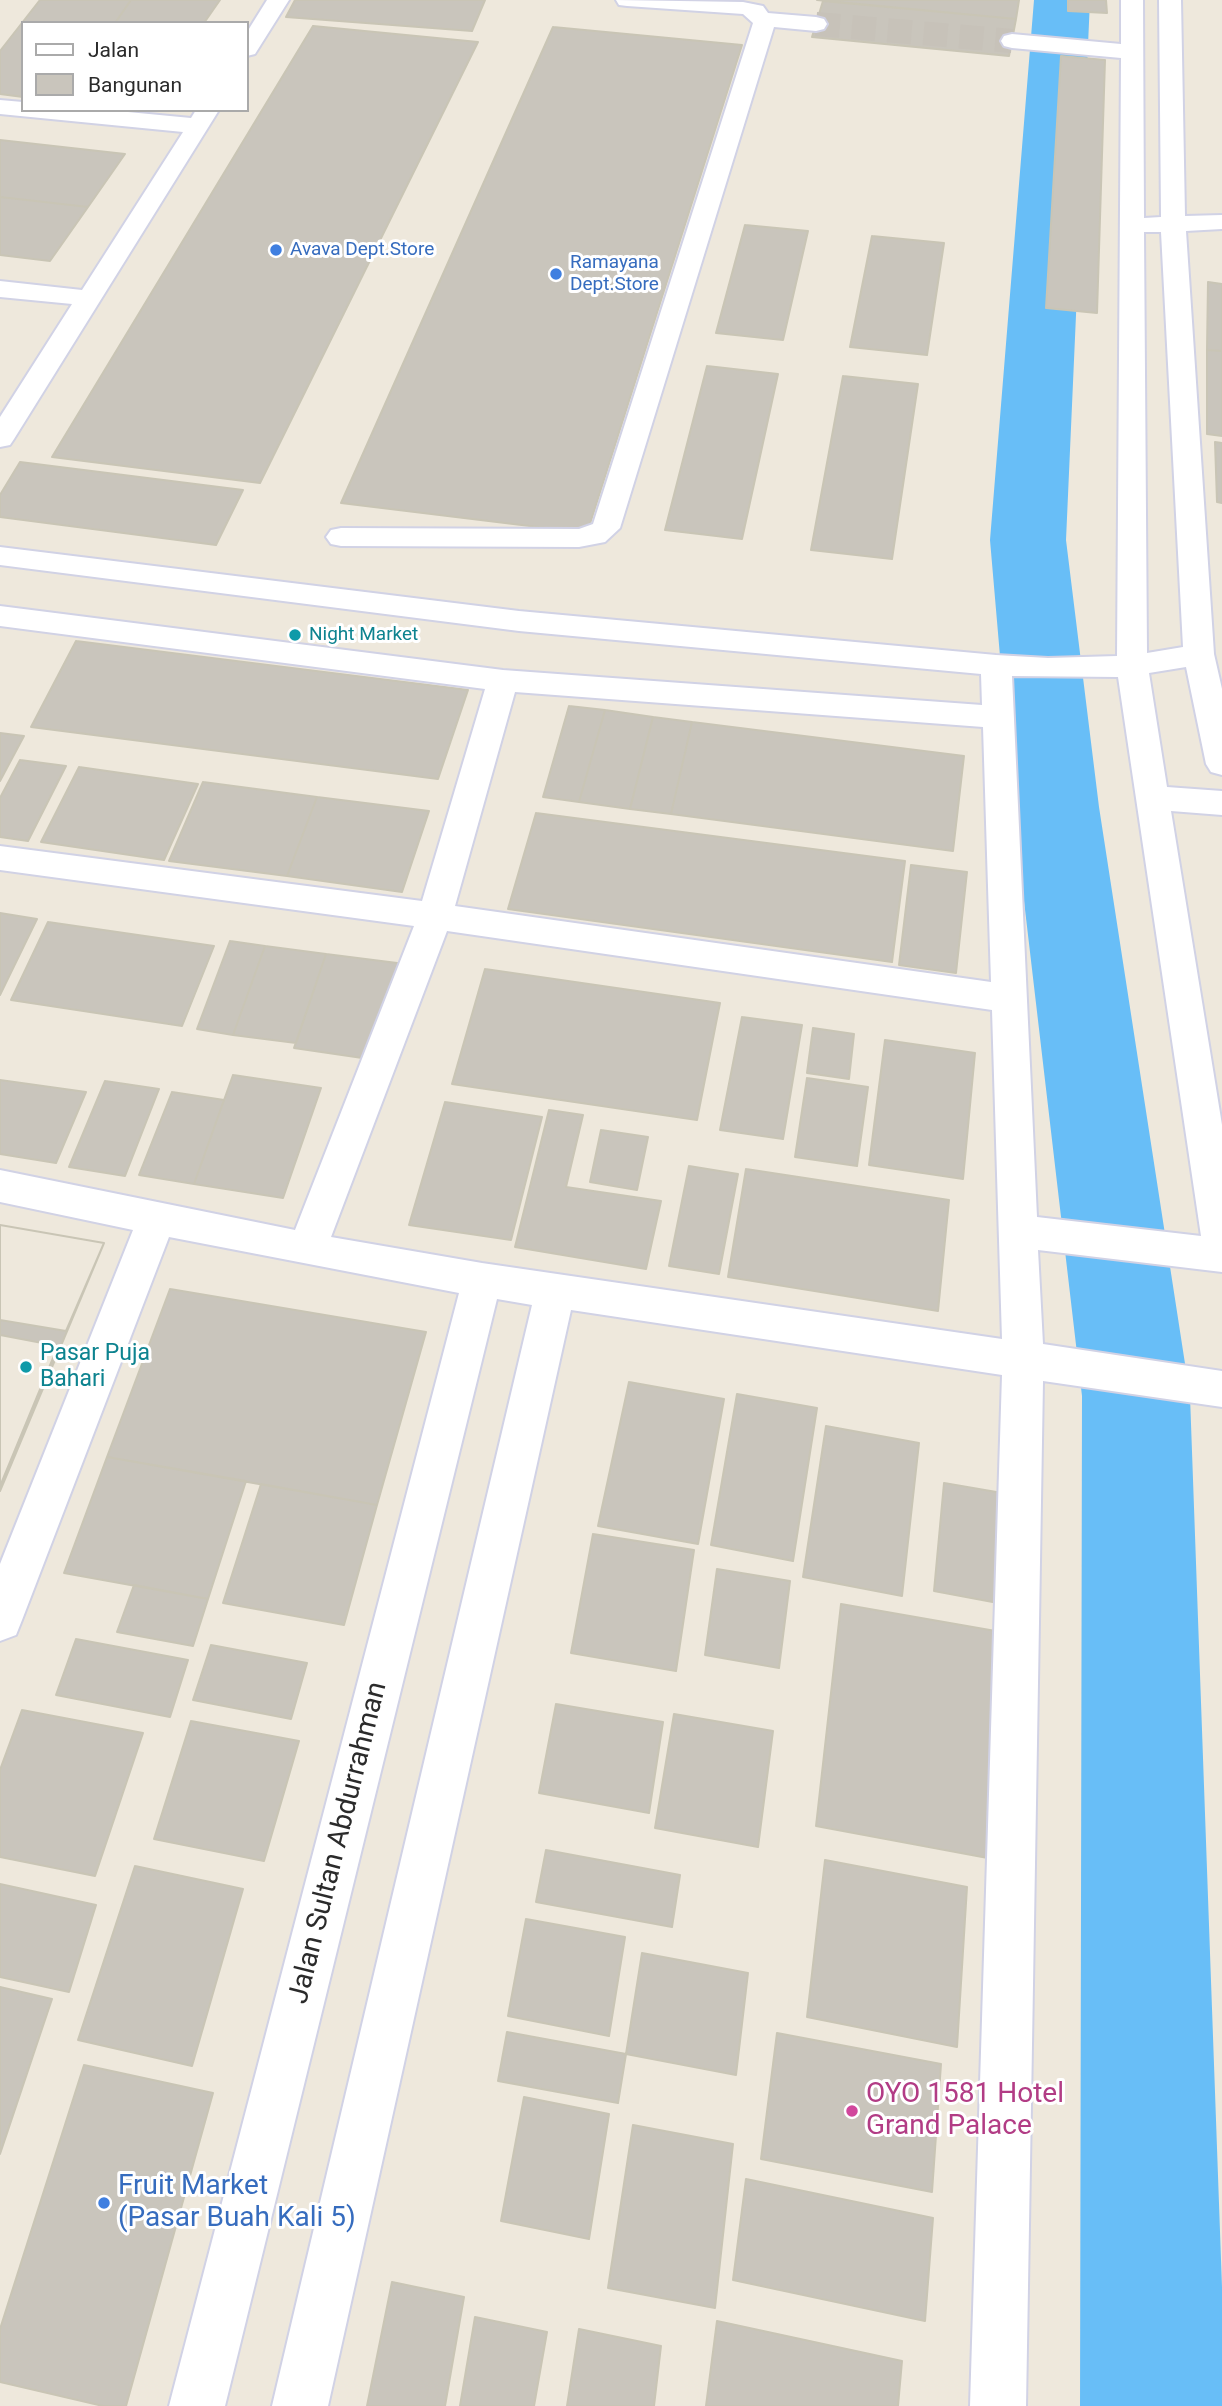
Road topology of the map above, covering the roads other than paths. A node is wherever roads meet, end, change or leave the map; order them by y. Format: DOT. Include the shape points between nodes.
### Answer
graph roads {
  1 [pos="278,0"];
  2 [pos="627,0"];
  3 [pos="1132,0"];
  4 [pos="1170,0"];
  5 [pos="762,19"];
  6 [pos="816,24"];
  7 [pos="1012,41"];
  8 [pos="248,47"];
  9 [pos="1132,52"];
  10 [pos="0,107"];
  11 [pos="21,109"];
  12 [pos="76,112"];
  13 [pos="203,118"];
  14 [pos="1222,222"];
  15 [pos="1174,224"];
  16 [pos="1134,226"];
  17 [pos="0,289"];
  18 [pos="89,298"];
  19 [pos="0,439"];
  20 [pos="341,537"];
  21 [pos="0,556"];
  22 [pos="0,616"];
  23 [pos="996,665"];
  24 [pos="1132,666"];
  25 [pos="1208,671"];
  26 [pos="503,681"];
  27 [pos="997,717"];
  28 [pos="1222,764"];
  29 [pos="1154,798"];
  30 [pos="1222,803"];
  31 [pos="0,858"];
  32 [pos="435,916"];
  33 [pos="1011,999"];
  34 [pos="1213,1127"];
  35 [pos="0,1186"];
  36 [pos="156,1220"];
  37 [pos="1031,1232"];
  38 [pos="1222,1245"];
  39 [pos="307,1249"];
  40 [pos="1222,1255"];
  41 [pos="482,1280"];
  42 [pos="555,1291"];
  43 [pos="1036,1362"];
  44 [pos="1222,1389"];
  45 [pos="0,1620"];
  46 [pos="197,2406"];
  47 [pos="300,2406"];
  48 [pos="998,2406"];
  1 -- 8 [label="street"];
  2 -- 5 [label="street" via="743,8"];
  3 -- 9 [label="street"];
  4 -- 15 [label="street"];
  5 -- 6 [label="street"];
  5 -- 20 [label="street" via="606,528 595,536 579,538"];
  7 -- 9 [label="street"];
  9 -- 16 [label="street"];
  10 -- 11 [label="street"];
  12 -- 13 [label="street"];
  13 -- 18 [label="street"];
  14 -- 15 [label="street"];
  15 -- 16 [label="street"];
  15 -- 25 [label="street"];
  16 -- 24 [label="street"];
  17 -- 18 [label="street"];
  18 -- 19 [label="street"];
  21 -- 23 [label="street" via="519,621"];
  22 -- 26 [label="street"];
  23 -- 24 [label="street"];
  23 -- 27 [label="street"];
  24 -- 25 [label="street"];
  24 -- 29 [label="street"];
  25 -- 28 [label="street"];
  26 -- 27 [label="street"];
  26 -- 32 [label="street"];
  27 -- 33 [label="street"];
  29 -- 30 [label="street"];
  29 -- 34 [label="street"];
  31 -- 32 [label="street"];
  32 -- 33 [label="street"];
  32 -- 39 [label="street"];
  33 -- 37 [label="street"];
  34 -- 38 [label="street"];
  35 -- 36 [label="street"];
  36 -- 39 [label="street"];
  36 -- 45 [label="street"];
  37 -- 40 [label="street"];
  37 -- 43 [label="street"];
  39 -- 41 [label="street"];
  41 -- 42 [label="street"];
  41 -- 46 [label="street, Jalan Sultan Abdurrahman"];
  42 -- 43 [label="street"];
  42 -- 47 [label="street"];
  43 -- 44 [label="street"];
  43 -- 48 [label="street"];
}
